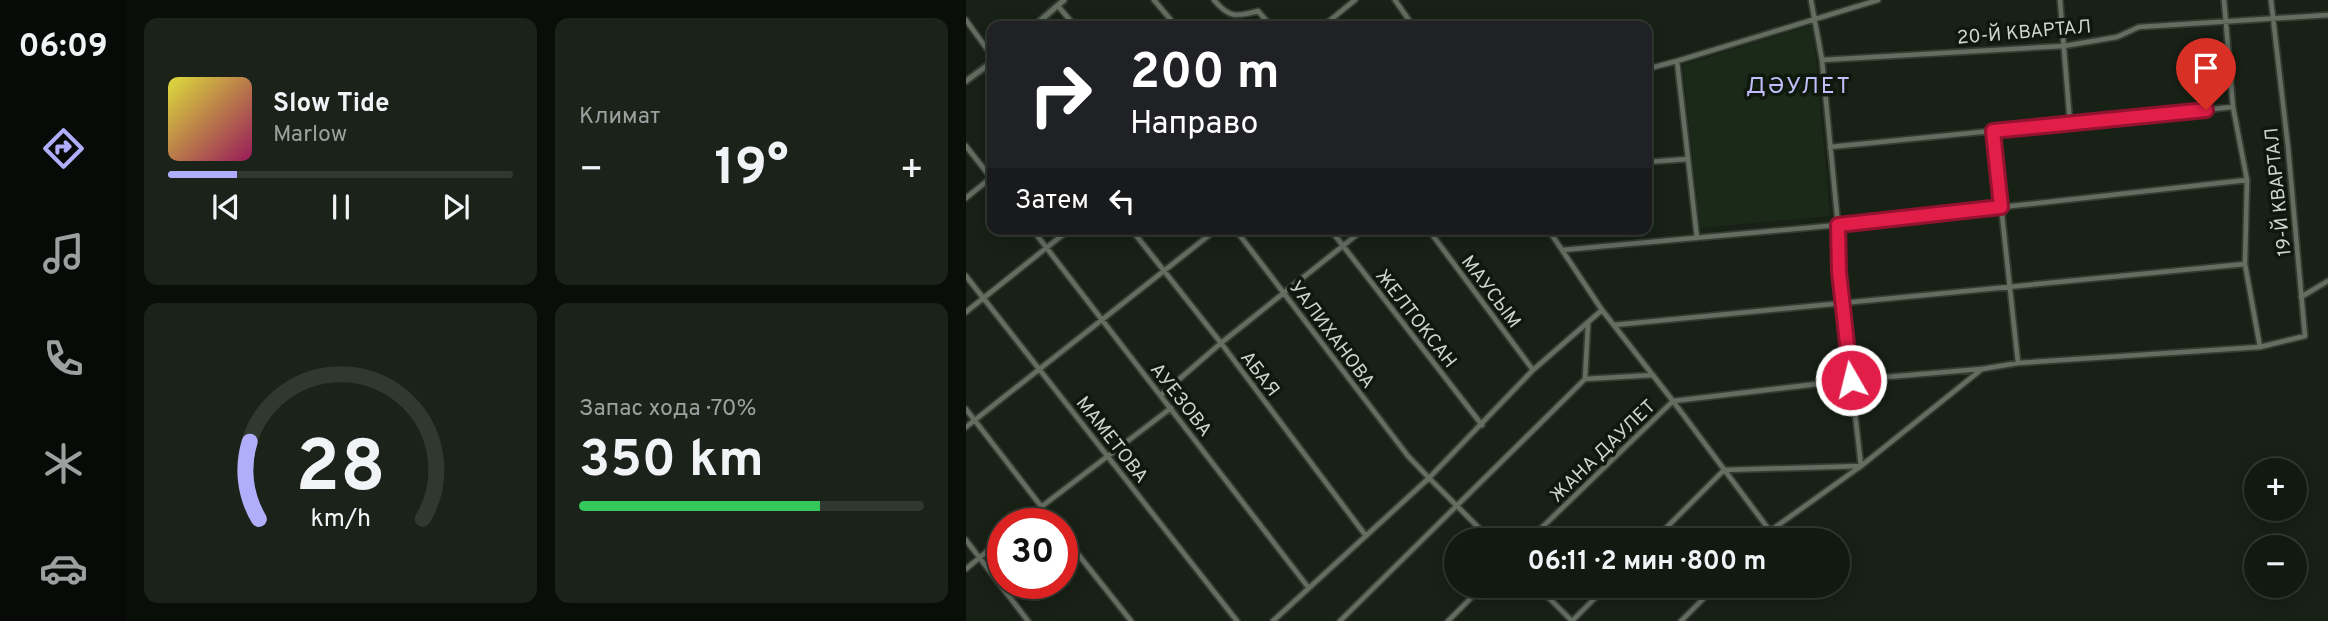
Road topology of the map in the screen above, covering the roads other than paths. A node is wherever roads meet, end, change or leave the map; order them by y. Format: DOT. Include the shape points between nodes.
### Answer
graph roads {
  1 [pos="1065,0"];
  2 [pos="1154,0"];
  3 [pos="1214,0"];
  4 [pos="1355,0"];
  5 [pos="1395,0"];
  6 [pos="1811,0"];
  7 [pos="1878,0"];
  8 [pos="2060,0"];
  9 [pos="2224,0"];
  10 [pos="2271,0"];
  11 [pos="1058,6"];
  12 [pos="2328,15"];
  13 [pos="1816,18"];
  14 [pos="2274,18"];
  15 [pos="966,20"];
  16 [pos="2225,20"];
  17 [pos="1040,21"];
  18 [pos="1071,21"];
  19 [pos="1172,21"];
  20 [pos="1267,21"];
  21 [pos="1329,21"];
  22 [pos="1410,21"];
  23 [pos="2064,46"];
  24 [pos="987,49"];
  25 [pos="1822,60"];
  26 [pos="1677,61"];
  27 [pos="987,66"];
  28 [pos="1652,68"];
  29 [pos="966,82"];
  30 [pos="2233,107"];
  31 [pos="2070,123"];
  32 [pos="1993,131"];
  33 [pos="966,146"];
  34 [pos="1830,147"];
  35 [pos="1688,159"];
  36 [pos="1652,162"];
  37 [pos="987,172"];
  38 [pos="2247,180"];
  39 [pos="987,182"];
  40 [pos="966,198"];
  41 [pos="2001,207"];
  42 [pos="1838,225"];
  43 [pos="1036,235"];
  44 [pos="1062,235"];
  45 [pos="1135,235"];
  46 [pos="1209,235"];
  47 [pos="1240,235"];
  48 [pos="1334,235"];
  49 [pos="1356,235"];
  50 [pos="1432,235"];
  51 [pos="1552,235"];
  52 [pos="1697,238"];
  53 [pos="1342,246"];
  54 [pos="1046,248"];
  55 [pos="1562,250"];
  56 [pos="2245,264"];
  57 [pos="1164,271"];
  58 [pos="966,276"];
  59 [pos="2328,281"];
  60 [pos="2010,288"];
  61 [pos="1284,293"];
  62 [pos="2301,297"];
  63 [pos="984,298"];
  64 [pos="1842,304"];
  65 [pos="1602,310"];
  66 [pos="966,312"];
  67 [pos="1102,320"];
  68 [pos="1588,323"];
  69 [pos="1614,326"];
  70 [pos="1221,343"];
  71 [pos="2260,347"];
  72 [pos="2018,363"];
  73 [pos="1041,368"];
  74 [pos="1982,369"];
  75 [pos="1533,370"];
  76 [pos="1653,375"];
  77 [pos="1585,379"];
  78 [pos="1851,380"];
  79 [pos="1161,396"];
  80 [pos="1673,401"];
  81 [pos="1171,408"];
  82 [pos="966,409"];
  83 [pos="974,420"];
  84 [pos="1482,425"];
  85 [pos="966,427"];
  86 [pos="1109,457"];
  87 [pos="1861,466"];
  88 [pos="1724,470"];
  89 [pos="1429,478"];
  90 [pos="1040,506"];
  91 [pos="1458,506"];
  92 [pos="1038,508"];
  93 [pos="1479,528"];
  94 [pos="1541,528"];
  95 [pos="1666,528"];
  96 [pos="1768,528"];
  97 [pos="1774,528"];
  98 [pos="1366,536"];
  99 [pos="966,540"];
  100 [pos="987,551"];
  101 [pos="1078,554"];
  102 [pos="979,558"];
  103 [pos="966,569"];
  104 [pos="1308,587"];
  105 [pos="1471,598"];
  106 [pos="1549,598"];
  107 [pos="1595,598"];
  108 [pos="1704,598"];
  109 [pos="1028,621"];
  110 [pos="1131,621"];
  111 [pos="1237,621"];
  112 [pos="1273,621"];
  113 [pos="1339,621"];
  114 [pos="1448,621"];
  115 [pos="1572,621"];
  116 [pos="1681,621"];
  1 -- 11 [label="street"];
  2 -- 19 [label="street"];
  3 -- 20 [label="street" via="1224,12 1240,16 1258,11"];
  4 -- 21 [label="street"];
  5 -- 22 [label="street"];
  6 -- 13 [label="street"];
  7 -- 13 [label="street"];
  8 -- 23 [label="street"];
  9 -- 16 [label="street"];
  10 -- 14 [label="street, 19-Й КВАРТАЛ"];
  11 -- 17 [label="street"];
  11 -- 18 [label="street"];
  12 -- 14 [label="street, 20-Й КВАРТАЛ"];
  13 -- 25 [label="street"];
  13 -- 26 [label="street"];
  14 -- 16 [label="street, 20-Й КВАРТАЛ"];
  14 -- 62 [label="street, 19-Й КВАРТАЛ"];
  15 -- 24 [label="street"];
  16 -- 23 [label="street, 20-Й КВАРТАЛ" via="2139,27 2117,37"];
  16 -- 30 [label="street"];
  23 -- 25 [label="street, 20-Й КВАРТАЛ"];
  23 -- 31 [label="street"];
  25 -- 34 [label="street"];
  26 -- 28 [label="street"];
  26 -- 35 [label="street"];
  27 -- 29 [label="street"];
  30 -- 31 [label="street"];
  30 -- 38 [label="street"];
  31 -- 32 [label="street"];
  32 -- 34 [label="street"];
  32 -- 41 [label="street"];
  33 -- 37 [label="street"];
  34 -- 42 [label="street"];
  35 -- 36 [label="street"];
  35 -- 52 [label="street"];
  38 -- 41 [label="street"];
  38 -- 56 [label="street"];
  39 -- 40 [label="street"];
  41 -- 42 [label="street"];
  41 -- 60 [label="street"];
  42 -- 52 [label="street"];
  42 -- 64 [label="street"];
  43 -- 54 [label="street, АУЕЗОВА"];
  44 -- 54 [label="street"];
  45 -- 57 [label="street, АБАЯ"];
  46 -- 57 [label="street"];
  47 -- 61 [label="street, УАЛИХАНОВА"];
  48 -- 53 [label="street, ЖЕЛТОКСАН"];
  49 -- 53 [label="street"];
  50 -- 75 [label="street, МАУСЫМ"];
  51 -- 55 [label="street, ЖАНА ДАУЛЕТ"];
  52 -- 55 [label="street"];
  53 -- 61 [label="street"];
  53 -- 84 [label="street, ЖЕЛТОКСАН"];
  54 -- 63 [label="street"];
  54 -- 67 [label="street, АУЕЗОВА"];
  55 -- 65 [label="street, ЖАНА ДАУЛЕТ"];
  56 -- 60 [label="street"];
  56 -- 71 [label="street"];
  57 -- 67 [label="street"];
  57 -- 70 [label="street, АБАЯ"];
  58 -- 63 [label="street, МАМЕТОВА"];
  59 -- 62 [label="street"];
  60 -- 64 [label="street"];
  60 -- 72 [label="street"];
  61 -- 70 [label="street"];
  61 -- 89 [label="street, УАЛИХАНОВА"];
  62 -- 71 [label="street, 19-Й КВАРТАЛ" via="2305,336"];
  63 -- 66 [label="street"];
  63 -- 73 [label="street, МАМЕТОВА"];
  64 -- 69 [label="street"];
  64 -- 78 [label="street"];
  65 -- 68 [label="street"];
  65 -- 69 [label="street, ЖАНА ДАУЛЕТ"];
  67 -- 73 [label="street"];
  67 -- 79 [label="street, АУЕЗОВА"];
  68 -- 75 [label="street"];
  68 -- 77 [label="street"];
  69 -- 76 [label="street, ЖАНА ДАУЛЕТ"];
  70 -- 79 [label="street"];
  70 -- 98 [label="street, АБАЯ"];
  71 -- 72 [label="street"];
  72 -- 74 [label="street"];
  73 -- 83 [label="street"];
  73 -- 86 [label="street, МАМЕТОВА"];
  74 -- 78 [label="street"];
  74 -- 87 [label="street"];
  75 -- 84 [label="street"];
  76 -- 77 [label="street"];
  76 -- 80 [label="street, ЖАНА ДАУЛЕТ"];
  77 -- 91 [label="street"];
  78 -- 80 [label="street"];
  78 -- 87 [label="street"];
  79 -- 81 [label="street, АУЕЗОВА"];
  80 -- 88 [label="street"];
  80 -- 94 [label="street, ЖАНА ДАУЛЕТ"];
  81 -- 86 [label="street"];
  81 -- 104 [label="street, АУЕЗОВА"];
  82 -- 83 [label="street"];
  83 -- 85 [label="street"];
  83 -- 90 [label="street"];
  84 -- 89 [label="street"];
  86 -- 90 [label="street"];
  86 -- 111 [label="street, МАМЕТОВА"];
  87 -- 88 [label="street"];
  87 -- 97 [label="street"];
  88 -- 95 [label="street"];
  88 -- 96 [label="street"];
  89 -- 91 [label="street, УАЛИХАНОВА"];
  89 -- 98 [label="street"];
  90 -- 92 [label="street"];
  91 -- 93 [label="street, УАЛИХАНОВА"];
  91 -- 113 [label="street"];
  98 -- 104 [label="street"];
  99 -- 102 [label="street"];
  100 -- 102 [label="street"];
  101 -- 110 [label="street"];
  102 -- 103 [label="street"];
  102 -- 109 [label="street"];
  104 -- 112 [label="street"];
  105 -- 114 [label="street"];
  106 -- 115 [label="street"];
  107 -- 115 [label="street"];
  108 -- 116 [label="street"];
}
